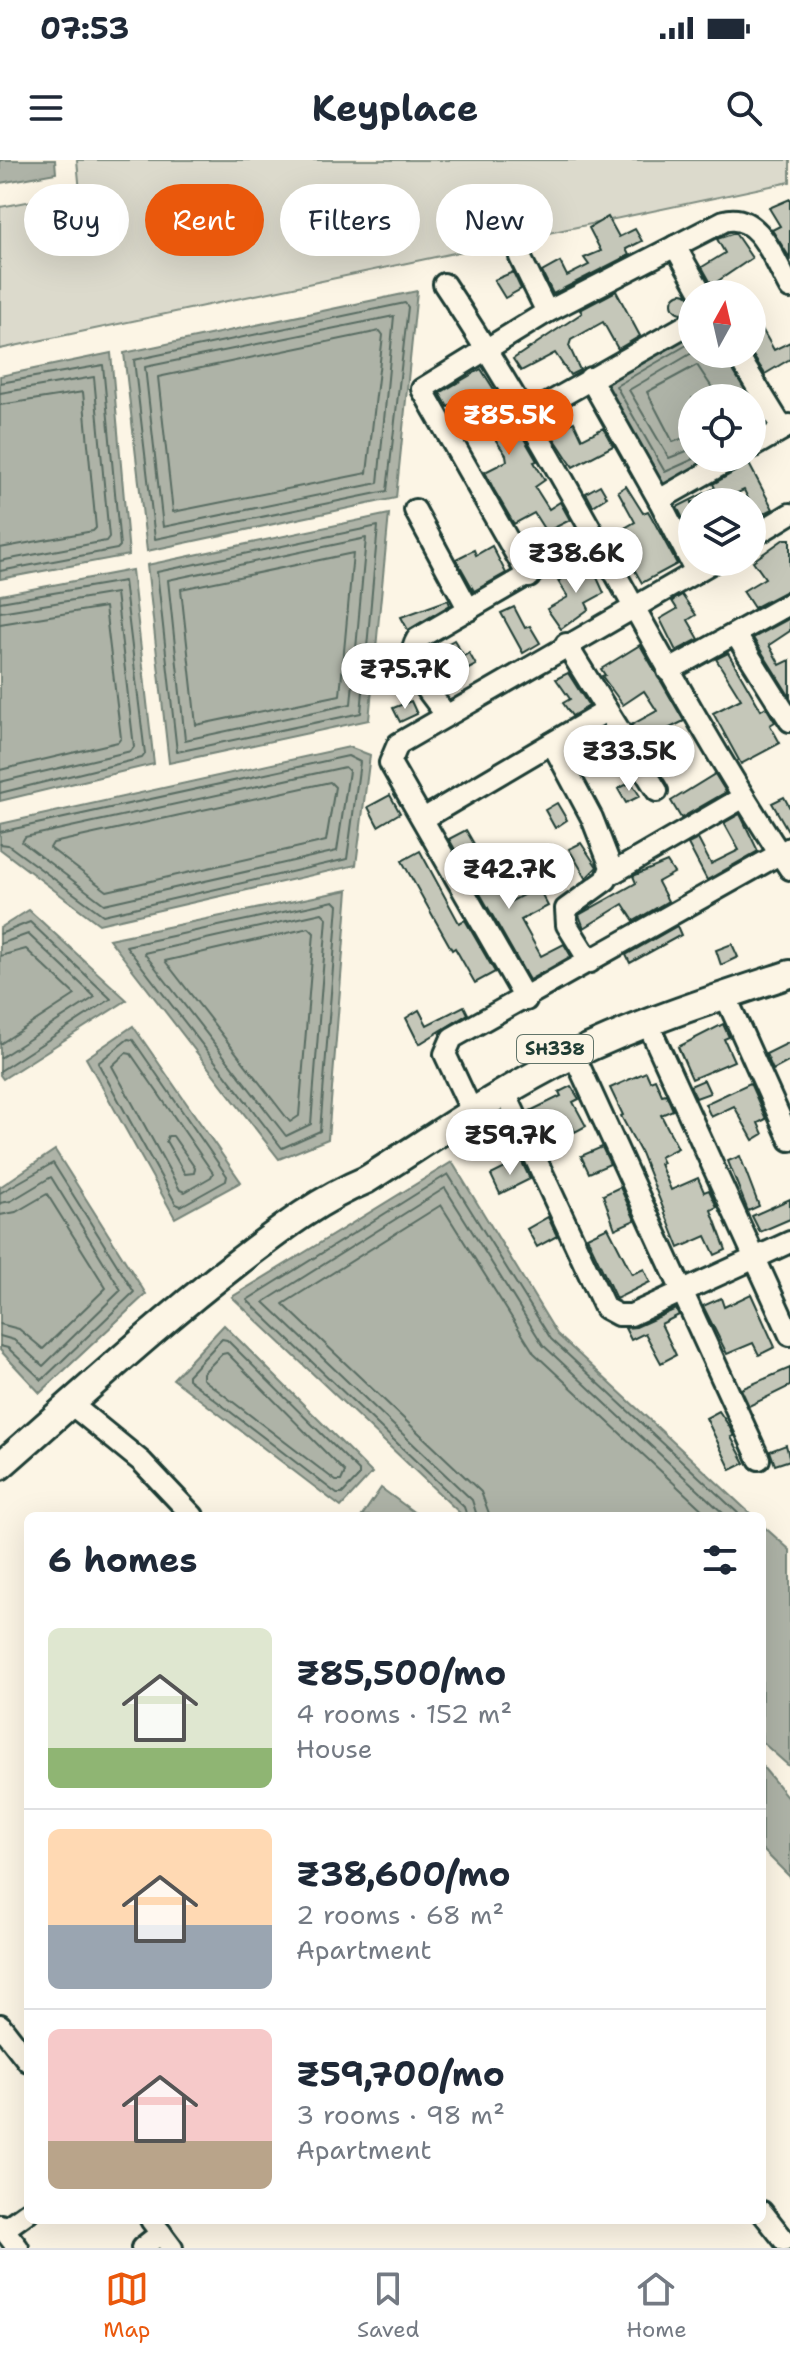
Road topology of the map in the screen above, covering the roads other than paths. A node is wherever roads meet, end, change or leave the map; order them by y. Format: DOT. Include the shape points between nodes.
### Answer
graph roads {
  1 [pos="675,246"];
  2 [pos="520,257"];
  3 [pos="694,280"];
  4 [pos="444,284"];
  5 [pos="790,288"];
  6 [pos="547,312"];
  7 [pos="678,330"];
  8 [pos="487,348"];
  9 [pos="747,368"];
  10 [pos="590,378"];
  11 [pos="528,415"];
  12 [pos="787,427"];
  13 [pos="766,439"];
  14 [pos="708,472"];
  15 [pos="659,500"];
  16 [pos="415,510"];
  17 [pos="790,514"];
  18 [pos="678,528"];
  19 [pos="766,529"];
  20 [pos="595,536"];
  21 [pos="688,576"];
  22 [pos="529,577"];
  23 [pos="790,603"];
  24 [pos="633,607"];
  25 [pos="469,610"];
  26 [pos="736,635"];
  27 [pos="566,644"];
  28 [pos="668,671"];
  29 [pos="606,711"];
  30 [pos="446,715"];
  31 [pos="790,721"];
  32 [pos="552,743"];
  33 [pos="657,791"];
  34 [pos="742,798"];
  35 [pos="423,819"];
  36 [pos="787,857"];
  37 [pos="611,874"];
  38 [pos="790,958"];
  39 [pos="590,962"];
  40 [pos="790,974"];
  41 [pos="725,995"];
  42 [pos="526,1000"];
  43 [pos="648,1024"];
  44 [pos="574,1055"];
  45 [pos="505,1093"];
  46 [pos="466,1099"];
  47 [pos="790,1140"];
  48 [pos="346,1185"];
  49 [pos="790,1242"];
  50 [pos="756,1258"];
  51 [pos="682,1292"];
  52 [pos="790,1335"];
  53 [pos="71,1404"];
  54 [pos="759,1459"];
  55 [pos="0,1466"];
  56 [pos="189,1512"];
  57 [pos="0,2025"];
  58 [pos="24,2056"];
  59 [pos="24,2214"];
  60 [pos="766,2217"];
  61 [pos="2,2227"];
  62 [pos="161,2234"];
  63 [pos="784,2240"];
  64 [pos="18,2248"];
  65 [pos="142,2248"];
  1 -- 3 [label="street"];
  1 -- 5 [label="street" via="724,221 744,219 752,223"];
  1 -- 6 [label="street"];
  2 -- 6 [label="street"];
  4 -- 8 [label="street"];
  6 -- 8 [label="street"];
  7 -- 10 [label="street"];
  8 -- 11 [label="street"];
  8 -- 22 [label="street" via="422,389"];
  9 -- 12 [label="street"];
  10 -- 11 [label="street"];
  10 -- 15 [label="street"];
  11 -- 20 [label="street"];
  12 -- 13 [label="street"];
  14 -- 15 [label="street"];
  15 -- 18 [label="street"];
  16 -- 25 [label="street"];
  17 -- 19 [label="street"];
  20 -- 22 [label="street"];
  20 -- 24 [label="street"];
  21 -- 24 [label="street"];
  22 -- 25 [label="street"];
  23 -- 26 [label="street"];
  24 -- 27 [label="street"];
  24 -- 28 [label="street"];
  25 -- 30 [label="street" via="413,646 412,665"];
  26 -- 28 [label="street"];
  26 -- 31 [label="street"];
  27 -- 29 [label="street"];
  27 -- 30 [label="street"];
  28 -- 34 [label="street"];
  29 -- 32 [label="street"];
  29 -- 33 [label="street"];
  30 -- 35 [label="street" via="398,744 391,755 390,763"];
  32 -- 35 [label="street"];
  32 -- 37 [label="street" via="592,818"];
  34 -- 36 [label="street"];
  34 -- 37 [label="street"];
  35 -- 42 [label="street"];
  36 -- 39 [label="street"];
  37 -- 39 [label="street" via="566,909 567,925"];
  38 -- 46 [label="main road, SH338" via="641,1009 556,1048"];
  39 -- 42 [label="street"];
  40 -- 41 [label="main road, SH338"];
  41 -- 43 [label="main road, SH338"];
  41 -- 47 [label="street"];
  42 -- 46 [label="street" via="449,1042 445,1054"];
  43 -- 44 [label="main road, SH338"];
  43 -- 50 [label="street"];
  44 -- 45 [label="main road, SH338"];
  44 -- 51 [label="street"];
  45 -- 48 [label="main road, SH338" via="366,1180"];
  45 -- 51 [label="street" via="605,1308 631,1315"];
  46 -- 48 [label="main road, SH338" via="365,1162"];
  48 -- 53 [label="main road, SH338" via="188,1300"];
  49 -- 50 [label="street"];
  50 -- 51 [label="street"];
  50 -- 52 [label="street"];
  51 -- 54 [label="street"];
  53 -- 55 [label="main road, SH338"];
  53 -- 56 [label="street" via="142,1462"];
  57 -- 58 [label="street"];
  59 -- 61 [label="street"];
  60 -- 63 [label="street"];
  61 -- 64 [label="street"];
  62 -- 65 [label="street"];
}
